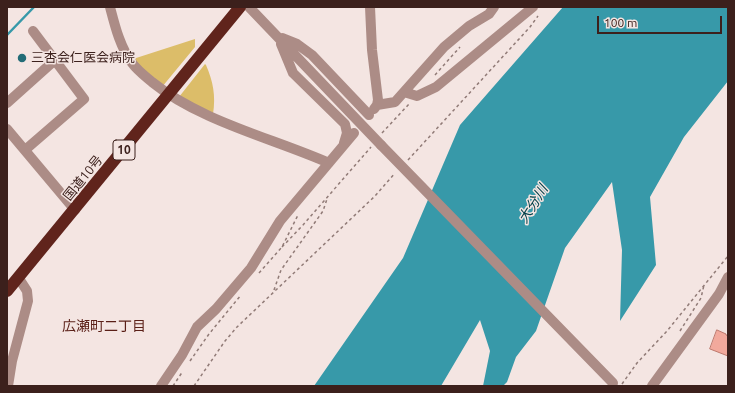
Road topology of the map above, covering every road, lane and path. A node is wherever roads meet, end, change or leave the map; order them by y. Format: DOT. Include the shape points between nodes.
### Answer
graph roads {
  1 [pos="110,7"];
  2 [pos="240,7"];
  3 [pos="249,7"];
  4 [pos="370,7"];
  5 [pos="494,7"];
  6 [pos="537,9"];
  7 [pos="33,31"];
  8 [pos="277,36"];
  9 [pos="463,43"];
  10 [pos="55,60"];
  11 [pos="432,78"];
  12 [pos="404,92"];
  13 [pos="169,95"];
  14 [pos="417,96"];
  15 [pos="7,103"];
  16 [pos="377,104"];
  17 [pos="7,129"];
  18 [pos="354,133"];
  19 [pos="379,142"];
  20 [pos="342,147"];
  21 [pos="25,150"];
  22 [pos="407,161"];
  23 [pos="329,163"];
  24 [pos="397,172"];
  25 [pos="328,197"];
  26 [pos="75,210"];
  27 [pos="282,247"];
  28 [pos="728,256"];
  29 [pos="18,277"];
  30 [pos="728,277"];
  31 [pos="7,291"];
  32 [pos="274,292"];
  33 [pos="616,385"];
  34 [pos="8,386"];
  35 [pos="161,386"];
  36 [pos="194,386"];
  37 [pos="652,386"];
  1 -- 13 [label="street" via="120,41 132,63"];
  2 -- 13 [label="highway, 国道10号 / 10"];
  3 -- 8 [label="street"];
  4 -- 16 [label="street"];
  5 -- 12 [label="street" via="489,14 469,26 444,47"];
  6 -- 14 [label="street" via="436,87"];
  6 -- 22 [label="path" via="530,27"];
  7 -- 10 [label="street"];
  8 -- 16 [label="street" via="297,44 312,55 368,116"];
  8 -- 19 [label="street"];
  8 -- 20 [label="street" via="293,73 344,124 347,133"];
  9 -- 11 [label="path"];
  10 -- 15 [label="street"];
  10 -- 21 [label="street" via="84,99"];
  12 -- 14 [label="street"];
  12 -- 16 [label="street" via="395,102"];
  13 -- 23 [label="street" via="189,107 231,125"];
  13 -- 26 [label="highway, 国道10号 / 10"];
  14 -- 19 [label="path"];
  17 -- 21 [label="street"];
  18 -- 20 [label="street"];
  19 -- 25 [label="path"];
  19 -- 33 [label="street, bridge"];
  20 -- 23 [label="street"];
  21 -- 26 [label="street"];
  23 -- 35 [label="street" via="280,221 251,268 197,327"];
  24 -- 32 [label="path"];
  25 -- 27 [label="path"];
  25 -- 32 [label="path" via="323,211 281,270"];
  26 -- 29 [label="highway, 国道10号 / 10"];
  28 -- 33 [label="path" via="667,331"];
  29 -- 31 [label="highway, 国道10号 / 10"];
  29 -- 34 [label="street" via="27,291 28,301"];
  30 -- 37 [label="street" via="719,294"];
  32 -- 36 [label="path" via="236,327"];
}
